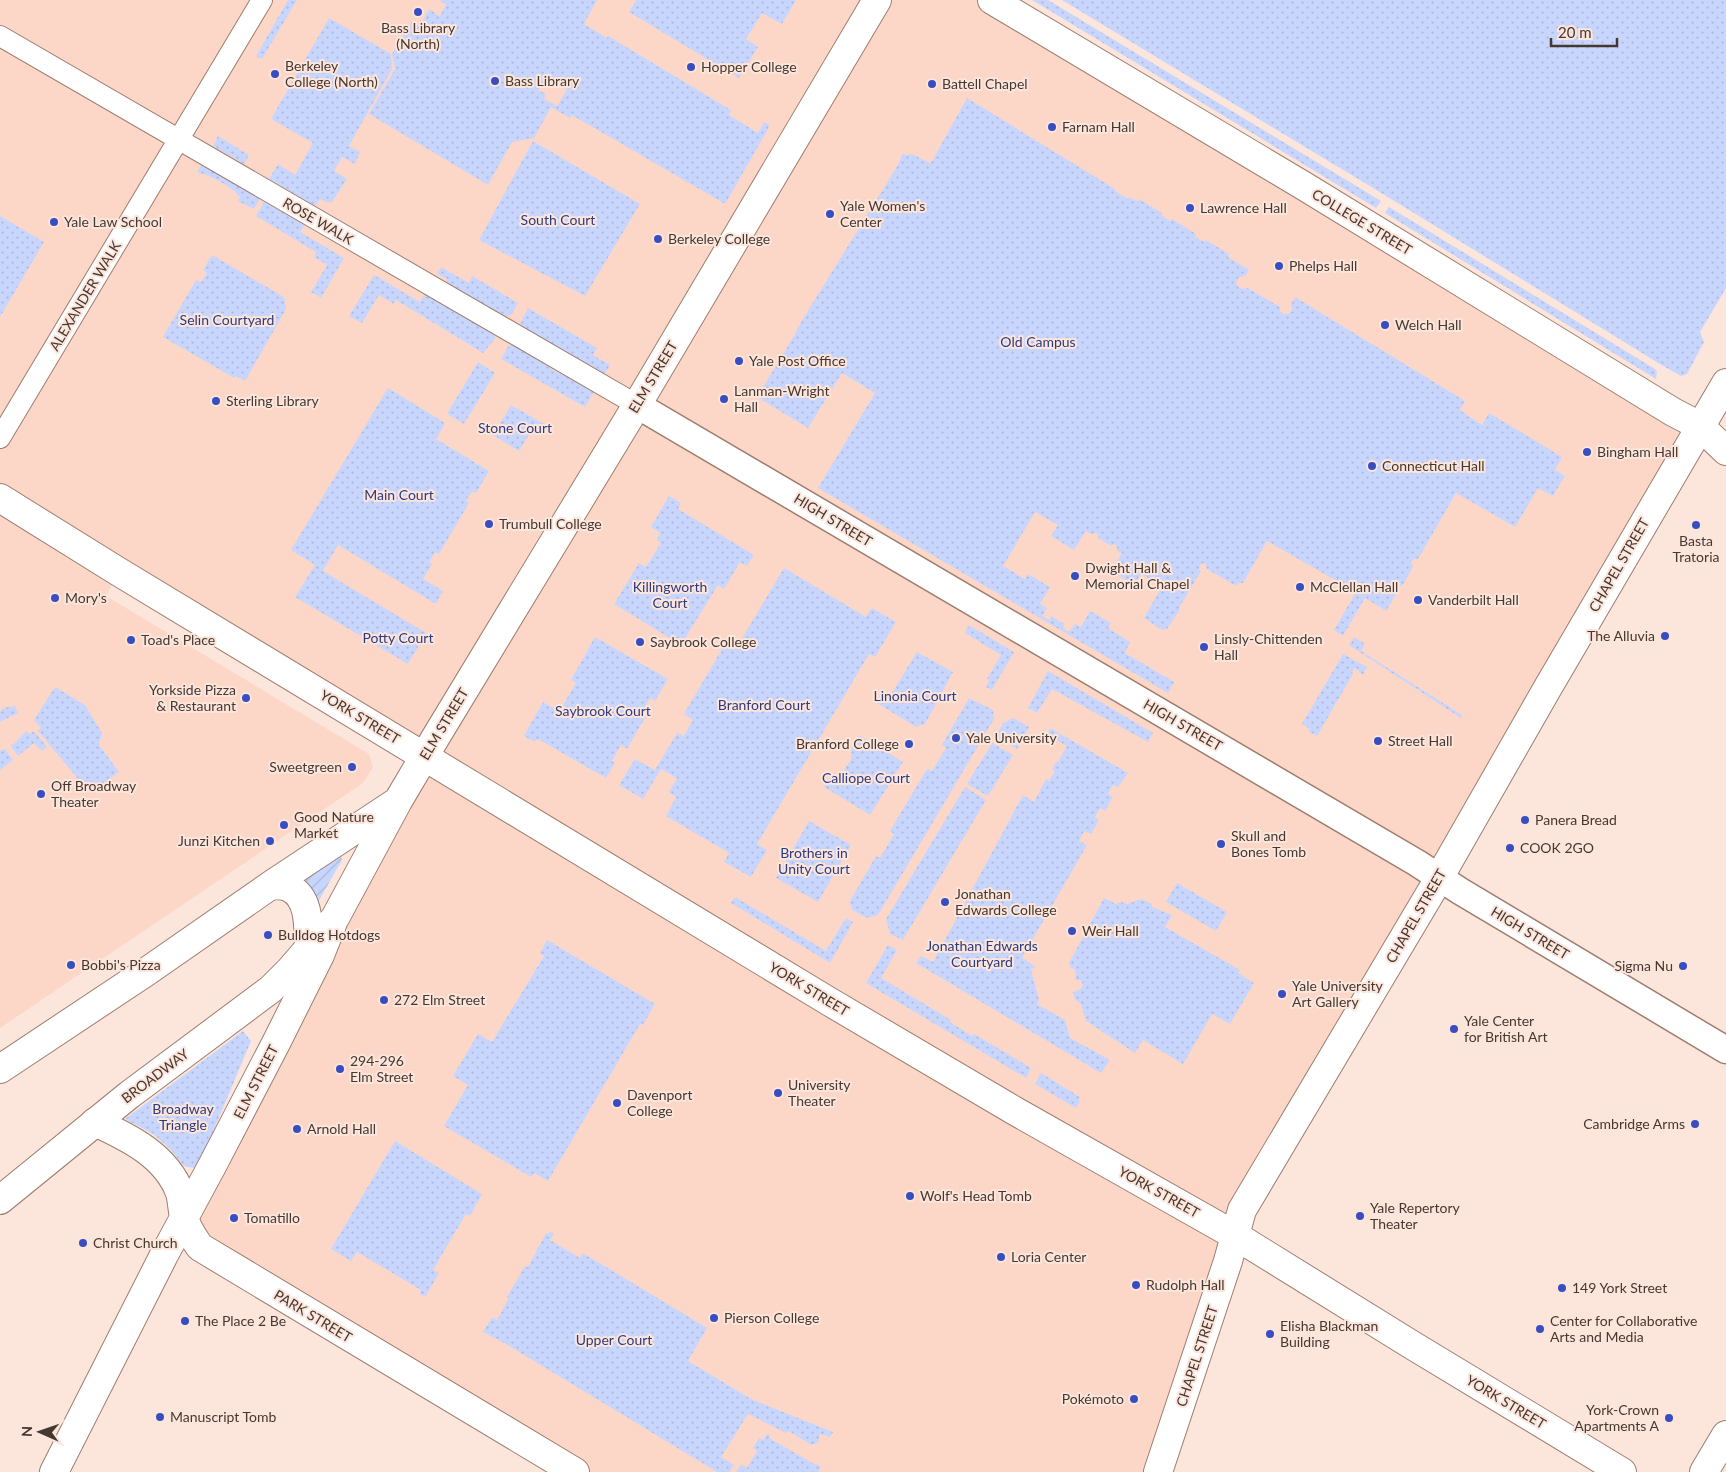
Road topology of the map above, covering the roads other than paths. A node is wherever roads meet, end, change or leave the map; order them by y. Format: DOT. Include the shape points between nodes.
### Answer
graph roads {
  1 [pos="262,0"];
  2 [pos="877,0"];
  3 [pos="992,0"];
  4 [pos="0,36"];
  5 [pos="180,140"];
  6 [pos="1726,382"];
  7 [pos="637,405"];
  8 [pos="1700,426"];
  9 [pos="0,438"];
  10 [pos="1726,451"];
  11 [pos="0,498"];
  12 [pos="425,756"];
  13 [pos="398,801"];
  14 [pos="1439,878"];
  15 [pos="271,885"];
  16 [pos="335,918"];
  17 [pos="308,949"];
  18 [pos="1726,1050"];
  19 [pos="0,1069"];
  20 [pos="95,1122"];
  21 [pos="0,1200"];
  22 [pos="184,1217"];
  23 [pos="1236,1236"];
  24 [pos="1726,1435"];
  25 [pos="54,1472"];
  26 [pos="575,1472"];
  27 [pos="1158,1472"];
  28 [pos="1622,1472"];
  29 [pos="1704,1472"];
  1 -- 5 [label="street, ALEXANDER WALK"];
  2 -- 7 [label="main road, ELM STREET"];
  3 -- 8 [label="main road, COLLEGE STREET"];
  4 -- 5 [label="street, ROSE WALK"];
  5 -- 7 [label="street, ROSE WALK"];
  5 -- 9 [label="street, ALEXANDER WALK"];
  6 -- 8 [label="main road, CHAPEL STREET"];
  7 -- 12 [label="main road, ELM STREET"];
  7 -- 14 [label="street, HIGH STREET"];
  8 -- 10 [label="main road, COLLEGE STREET"];
  8 -- 14 [label="main road, CHAPEL STREET"];
  11 -- 12 [label="main road, YORK STREET"];
  12 -- 13 [label="main road, ELM STREET"];
  12 -- 23 [label="main road, YORK STREET" via="844,1010"];
  13 -- 15 [label="main road"];
  13 -- 16 [label="main road, ELM STREET"];
  14 -- 18 [label="street, HIGH STREET"];
  14 -- 23 [label="main road, CHAPEL STREET" via="1242,1210"];
  15 -- 17 [label="main road" via="291,888 302,899 306,910"];
  15 -- 19 [label="main road"];
  16 -- 17 [label="main road, BROADWAY"];
  16 -- 22 [label="main road, ELM STREET" via="301,993"];
  17 -- 20 [label="main road, BROADWAY" via="271,989"];
  20 -- 21 [label="main road, BROADWAY"];
  20 -- 22 [label="main road, PARK STREET" via="138,1144 162,1165 174,1178"];
  22 -- 25 [label="main road, ELM STREET"];
  22 -- 26 [label="main road, PARK STREET" via="200,1247"];
  23 -- 27 [label="main road, CHAPEL STREET"];
  23 -- 28 [label="main road, YORK STREET"];
  24 -- 29 [label="main road"];
}
